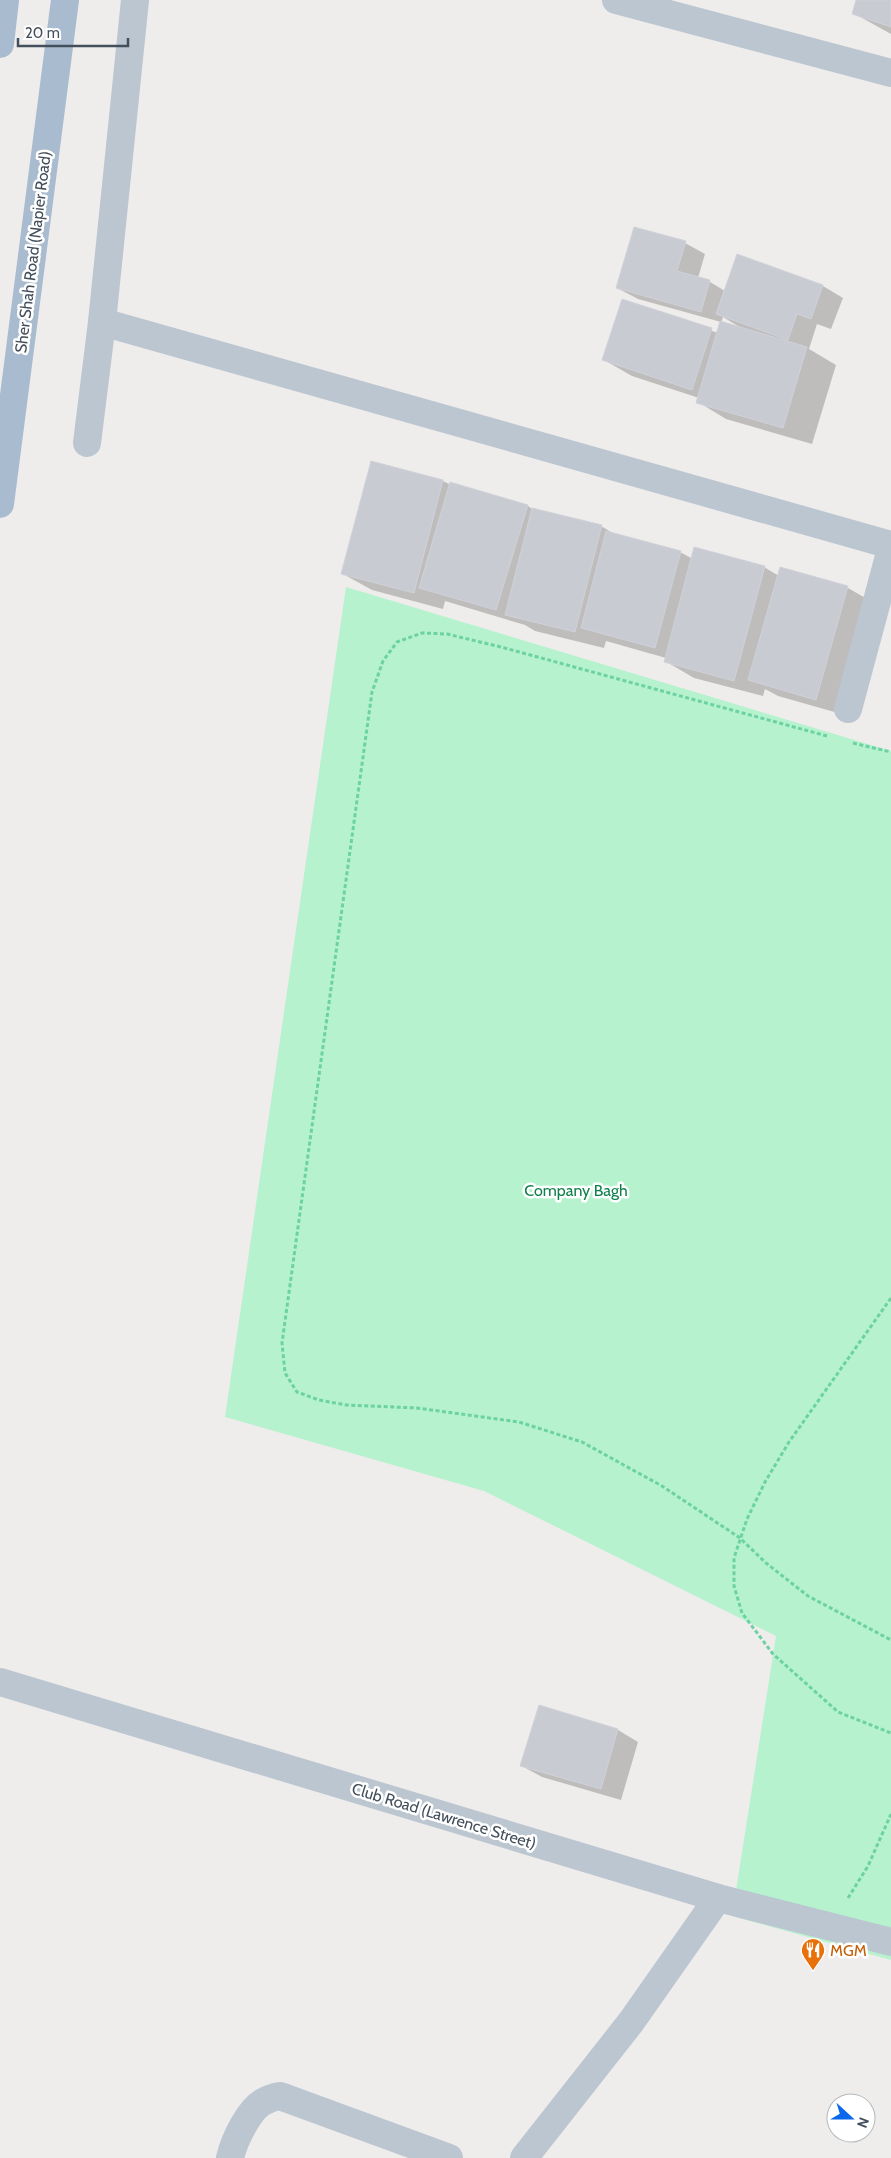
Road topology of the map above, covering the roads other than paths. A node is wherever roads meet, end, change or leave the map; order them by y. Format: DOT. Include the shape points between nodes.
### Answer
graph roads {
  1 [pos="5,0"];
  2 [pos="65,0"];
  3 [pos="135,0"];
  4 [pos="616,0"];
  5 [pos="0,44"];
  6 [pos="891,73"];
  7 [pos="102,322"];
  8 [pos="87,443"];
  9 [pos="0,504"];
  10 [pos="891,545"];
  11 [pos="891,549"];
  12 [pos="848,709"];
  13 [pos="0,1682"];
  14 [pos="718,1898"];
  15 [pos="891,1942"];
  16 [pos="230,2158"];
  17 [pos="449,2158"];
  18 [pos="524,2158"];
  1 -- 5 [label="main road"];
  2 -- 9 [label="main road, Sher Shah Road (Napier Road)"];
  3 -- 7 [label="street"];
  4 -- 6 [label="street"];
  7 -- 8 [label="street"];
  7 -- 10 [label="street"];
  11 -- 12 [label="street"];
  13 -- 14 [label="street, Club Road (Lawrence Street)"];
  14 -- 15 [label="street, Club Road (Lawrence Street)"];
  14 -- 18 [label="street" via="631,2022"];
  16 -- 17 [label="street" via="246,2120 263,2101 280,2096"];
}
